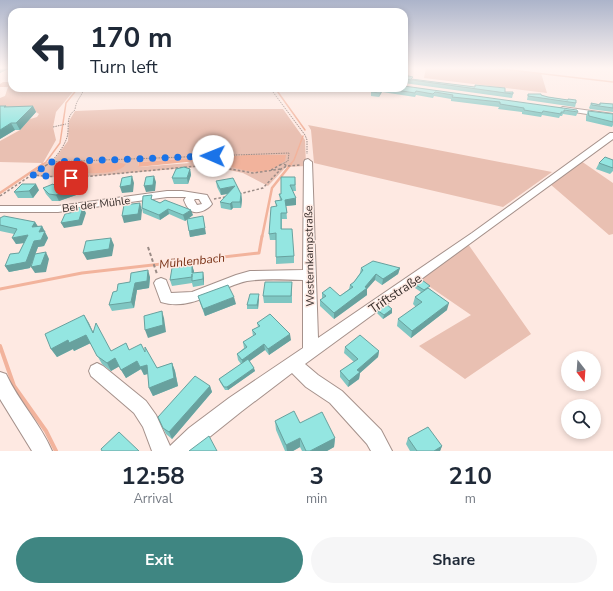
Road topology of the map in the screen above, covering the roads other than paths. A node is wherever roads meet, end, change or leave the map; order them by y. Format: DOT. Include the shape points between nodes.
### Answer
graph roads {
  1 [pos="552,107"];
  2 [pos="613,116"];
  3 [pos="613,135"];
  4 [pos="308,162"];
  5 [pos="206,201"];
  6 [pos="0,209"];
  7 [pos="310,275"];
  8 [pos="161,284"];
  9 [pos="311,350"];
  10 [pos="294,363"];
  11 [pos="97,371"];
  12 [pos="0,380"];
  13 [pos="42,451"];
  14 [pos="162,451"];
  15 [pos="177,451"];
  16 [pos="382,451"];
  1 -- 2 [label="street"];
  3 -- 9 [label="street, Triftstraße" via="441,261"];
  4 -- 7 [label="street, Westernkampstraße"];
  5 -- 6 [label="street, Bei der Mühle" via="203,197 167,194 58,209"];
  7 -- 8 [label="street" via="250,276 193,296 166,298"];
  7 -- 9 [label="street, Westernkampstraße"];
  9 -- 10 [label="street, Triftstraße"];
  10 -- 15 [label="street, Triftstraße" via="200,431"];
  10 -- 16 [label="street" via="312,381 336,397 374,437"];
  11 -- 14 [label="street" via="140,407 150,421"];
  12 -- 13 [label="street" via="4,391"];
}
